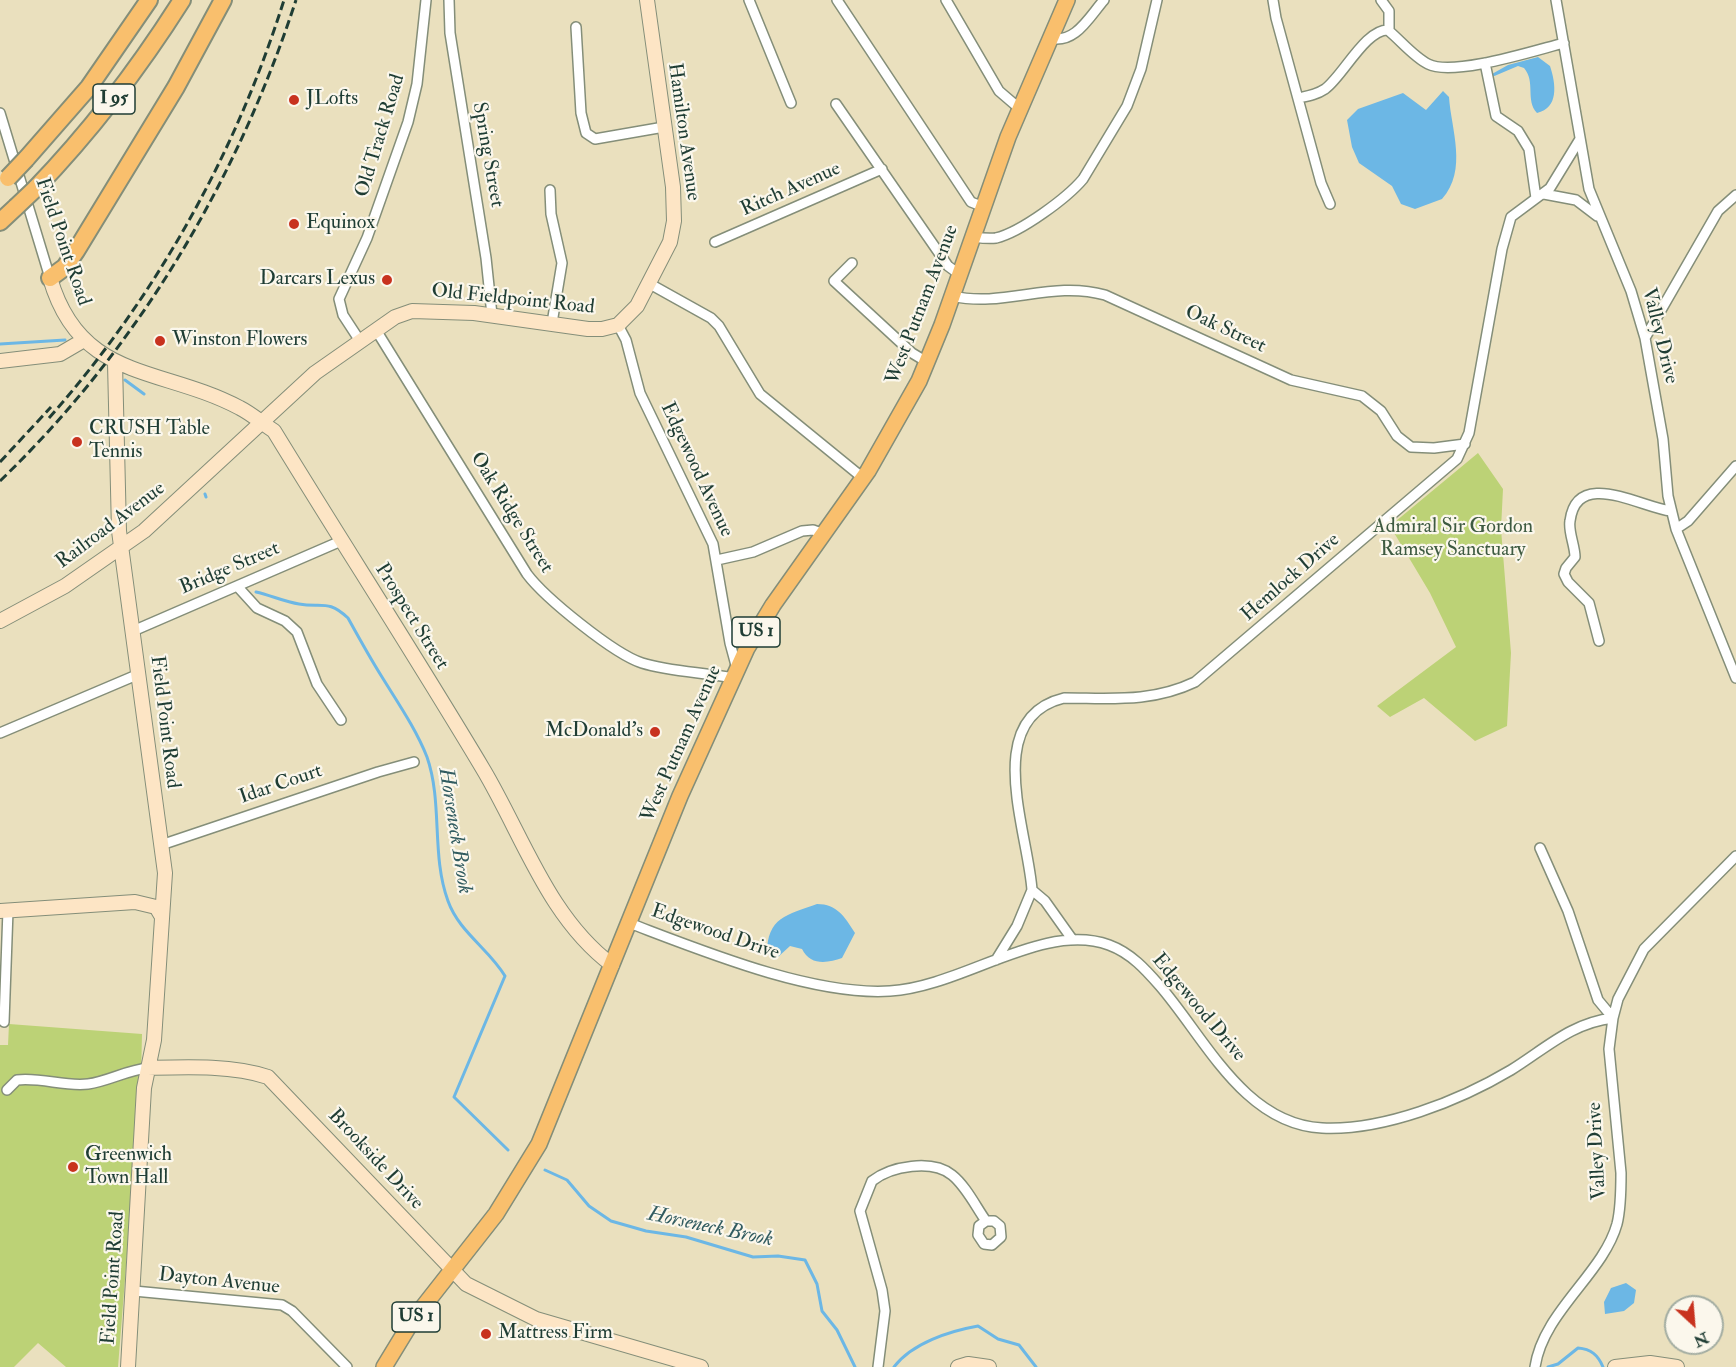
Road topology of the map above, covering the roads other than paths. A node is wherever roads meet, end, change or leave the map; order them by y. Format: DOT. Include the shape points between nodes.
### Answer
graph roads {
  1 [pos="149,0"];
  2 [pos="182,0"];
  3 [pos="223,0"];
  4 [pos="426,0"];
  5 [pos="449,0"];
  6 [pos="647,0"];
  7 [pos="749,0"];
  8 [pos="837,0"];
  9 [pos="946,0"];
  10 [pos="1067,0"];
  11 [pos="1104,0"];
  12 [pos="1157,0"];
  13 [pos="1273,0"];
  14 [pos="1381,0"];
  15 [pos="1556,0"];
  16 [pos="576,27"];
  17 [pos="1389,30"];
  18 [pos="1049,38"];
  19 [pos="1564,43"];
  20 [pos="1485,63"];
  21 [pos="1298,98"];
  22 [pos="791,103"];
  23 [pos="836,104"];
  24 [pos="1020,109"];
  25 [pos="0,113"];
  26 [pos="664,127"];
  27 [pos="1580,139"];
  28 [pos="882,169"];
  29 [pos="4,181"];
  30 [pos="550,190"];
  31 [pos="1736,195"];
  32 [pos="1540,196"];
  33 [pos="1330,204"];
  34 [pos="984,207"];
  35 [pos="1599,218"];
  36 [pos="0,222"];
  37 [pos="973,237"];
  38 [pos="715,242"];
  39 [pos="852,263"];
  40 [pos="959,274"];
  41 [pos="50,278"];
  42 [pos="650,284"];
  43 [pos="952,296"];
  44 [pos="492,315"];
  45 [pos="552,323"];
  46 [pos="618,325"];
  47 [pos="376,330"];
  48 [pos="1645,338"];
  49 [pos="84,340"];
  50 [pos="360,341"];
  51 [pos="0,361"];
  52 [pos="927,362"];
  53 [pos="115,363"];
  54 [pos="261,423"];
  55 [pos="1464,444"];
  56 [pos="1736,466"];
  57 [pos="863,478"];
  58 [pos="1671,512"];
  59 [pos="1676,530"];
  60 [pos="824,534"];
  61 [pos="341,541"];
  62 [pos="122,548"];
  63 [pos="717,560"];
  64 [pos="237,586"];
  65 [pos="0,621"];
  66 [pos="133,631"];
  67 [pos="1599,641"];
  68 [pos="138,674"];
  69 [pos="735,674"];
  70 [pos="1736,678"];
  71 [pos="340,720"];
  72 [pos="0,733"];
  73 [pos="414,762"];
  74 [pos="161,845"];
  75 [pos="1540,848"];
  76 [pos="1736,856"];
  77 [pos="1032,890"];
  78 [pos="4,910"];
  79 [pos="162,917"];
  80 [pos="629,923"];
  81 [pos="1072,939"];
  82 [pos="996,960"];
  83 [pos="612,965"];
  84 [pos="1612,1017"];
  85 [pos="4,1022"];
  86 [pos="148,1068"];
  87 [pos="8,1090"];
  88 [pos="986,1221"];
  89 [pos="454,1270"];
  90 [pos="134,1291"];
  91 [pos="1536,1365"];
  92 [pos="128,1367"];
  93 [pos="347,1367"];
  94 [pos="384,1367"];
  95 [pos="701,1367"];
  96 [pos="878,1367"];
  97 [pos="958,1367"];
  98 [pos="989,1367"];
  99 [pos="1615,1367"];
  100 [pos="1677,1367"];
  1 -- 29 [label="highway, I 95, bridge" via="89,87"];
  2 -- 36 [label="highway, I 95, bridge" via="107,108"];
  3 -- 41 [label="highway" via="176,87 76,251 65,267"];
  4 -- 50 [label="street, Old Track Road" via="417,84 408,122 367,238 339,299"];
  5 -- 44 [label="street, Spring Street" via="450,33"];
  6 -- 26 [label="main road, Hamilton Avenue"];
  7 -- 22 [label="street"];
  8 -- 34 [label="street" via="971,202"];
  9 -- 24 [label="street" via="999,91"];
  10 -- 18 [label="main road, West Putnam Avenue / US 1"];
  11 -- 18 [label="street" via="1070,37 1060,41"];
  12 -- 37 [label="street" via="1128,106 1083,179 1012,232 988,239"];
  13 -- 21 [label="street"];
  14 -- 17 [label="street" via="1389,11"];
  15 -- 19 [label="street, Valley Drive"];
  16 -- 26 [label="street" via="581,113 586,133 595,139"];
  17 -- 20 [label="street" via="1428,64 1440,68"];
  17 -- 21 [label="street" via="1374,34 1327,87"];
  18 -- 24 [label="main road, West Putnam Avenue / US 1"];
  19 -- 20 [label="street"];
  19 -- 27 [label="street, Valley Drive"];
  20 -- 32 [label="street" via="1496,116 1518,131 1529,149"];
  21 -- 33 [label="street"];
  23 -- 28 [label="street"];
  24 -- 34 [label="main road, West Putnam Avenue / US 1"];
  25 -- 41 [label="street, Field Point Road"];
  26 -- 42 [label="main road, Hamilton Avenue" via="674,221 670,242"];
  27 -- 32 [label="street, Hemlock Drive" via="1566,165"];
  27 -- 35 [label="street, Valley Drive"];
  28 -- 38 [label="street, Ritch Avenue"];
  28 -- 40 [label="street" via="948,266"];
  30 -- 45 [label="street" via="562,263"];
  31 -- 48 [label="street" via="1718,211"];
  32 -- 35 [label="street" via="1576,200"];
  32 -- 55 [label="street, Hemlock Drive" via="1519,209 1508,225 1470,433"];
  34 -- 37 [label="main road, West Putnam Avenue / US 1"];
  35 -- 48 [label="street, Valley Drive"];
  37 -- 40 [label="main road, West Putnam Avenue / US 1"];
  39 -- 52 [label="street" via="834,281"];
  40 -- 43 [label="main road, West Putnam Avenue / US 1"];
  41 -- 49 [label="main road, Field Point Road" via="60,308"];
  42 -- 46 [label="main road, Hamilton Avenue" via="637,306"];
  42 -- 57 [label="street" via="719,326 760,394"];
  43 -- 52 [label="main road, West Putnam Avenue / US 1"];
  43 -- 55 [label="street, Oak Street" via="980,301 1056,289 1081,289 1105,295 1291,380 1362,396 1381,411 1397,436 1411,447"];
  44 -- 45 [label="main road, Old Fieldpoint Road"];
  44 -- 47 [label="main road, Old Fieldpoint Road" via="412,311"];
  45 -- 46 [label="main road, Old Fieldpoint Road" via="588,329"];
  46 -- 63 [label="street, Edgewood Avenue" via="640,393 705,523"];
  47 -- 50 [label="main road, Old Fieldpoint Road"];
  47 -- 69 [label="street, Oak Ridge Street" via="526,574 546,598 631,658 658,667"];
  48 -- 58 [label="street, Valley Drive"];
  49 -- 51 [label="main road" via="60,354"];
  49 -- 53 [label="main road, Field Point Road"];
  50 -- 54 [label="main road, Old Fieldpoint Road" via="315,373"];
  52 -- 57 [label="main road, West Putnam Avenue / US 1"];
  53 -- 54 [label="main road, Prospect Street" via="240,408"];
  53 -- 62 [label="main road, Field Point Road"];
  54 -- 61 [label="main road, Prospect Street" via="274,431"];
  54 -- 62 [label="main road, Railroad Avenue"];
  55 -- 77 [label="street, Hemlock Drive" via="1457,459 1444,471 1195,682 1139,699 1064,698 1032,712 1017,737 1014,766"];
  56 -- 59 [label="street"];
  57 -- 60 [label="main road, West Putnam Avenue / US 1"];
  58 -- 59 [label="street, Valley Drive"];
  58 -- 67 [label="street" via="1607,492 1586,495 1574,505 1569,524 1575,557 1564,574 1589,603"];
  59 -- 70 [label="street, Valley Drive"];
  60 -- 63 [label="street" via="802,531 753,552"];
  60 -- 69 [label="main road, West Putnam Avenue / US 1" via="764,618"];
  61 -- 64 [label="street, Bridge Street"];
  61 -- 83 [label="main road, Prospect Street" via="483,768 542,881 591,949"];
  62 -- 65 [label="main road, Railroad Avenue" via="65,586"];
  62 -- 66 [label="main road, Field Point Road"];
  63 -- 69 [label="street, Edgewood Avenue"];
  64 -- 66 [label="street, Bridge Street"];
  64 -- 71 [label="street" via="257,608 285,621 297,632 317,684"];
  66 -- 68 [label="main road, Field Point Road"];
  68 -- 72 [label="street"];
  68 -- 74 [label="main road, Field Point Road"];
  69 -- 80 [label="main road, West Putnam Avenue / US 1"];
  73 -- 74 [label="street, Idar Court"];
  74 -- 79 [label="main road, Field Point Road" via="165,873"];
  75 -- 84 [label="street" via="1568,911 1598,1000"];
  76 -- 84 [label="street, Valley Drive" via="1644,949"];
  77 -- 81 [label="street" via="1045,901"];
  77 -- 82 [label="street" via="1017,926"];
  78 -- 79 [label="main road" via="135,902 156,907"];
  78 -- 85 [label="street"];
  79 -- 86 [label="main road, Field Point Road" via="154,1040"];
  80 -- 82 [label="street, Edgewood Drive" via="778,974 843,989 892,991 916,987 944,981"];
  80 -- 83 [label="main road, West Putnam Avenue / US 1"];
  81 -- 82 [label="street, Edgewood Drive"];
  81 -- 84 [label="street, Edgewood Drive" via="1111,946 1140,965 1245,1092 1268,1111 1309,1127 1358,1125 1442,1104 1512,1070 1569,1030"];
  83 -- 89 [label="main road, West Putnam Avenue / US 1" via="539,1144 505,1200"];
  84 -- 91 [label="street, Valley Drive" via="1609,1049 1621,1193 1617,1224 1549,1329"];
  86 -- 87 [label="street, Brookside Drive" via="86,1084 17,1080"];
  86 -- 89 [label="main road, Brookside Drive" via="268,1077"];
  86 -- 90 [label="main road, Field Point Road"];
  88 -- 96 [label="street" via="957,1180 940,1169 900,1167 872,1181 860,1211 885,1311"];
  89 -- 94 [label="main road, West Putnam Avenue / US 1" via="412,1321"];
  89 -- 95 [label="main road, Brookside Drive" via="465,1284 522,1313"];
  90 -- 92 [label="main road, Field Point Road"];
  90 -- 93 [label="street, Dayton Avenue" via="282,1305"];
  97 -- 98 [label="main road"];
  99 -- 100 [label="main road" via="1642,1363"];
}
